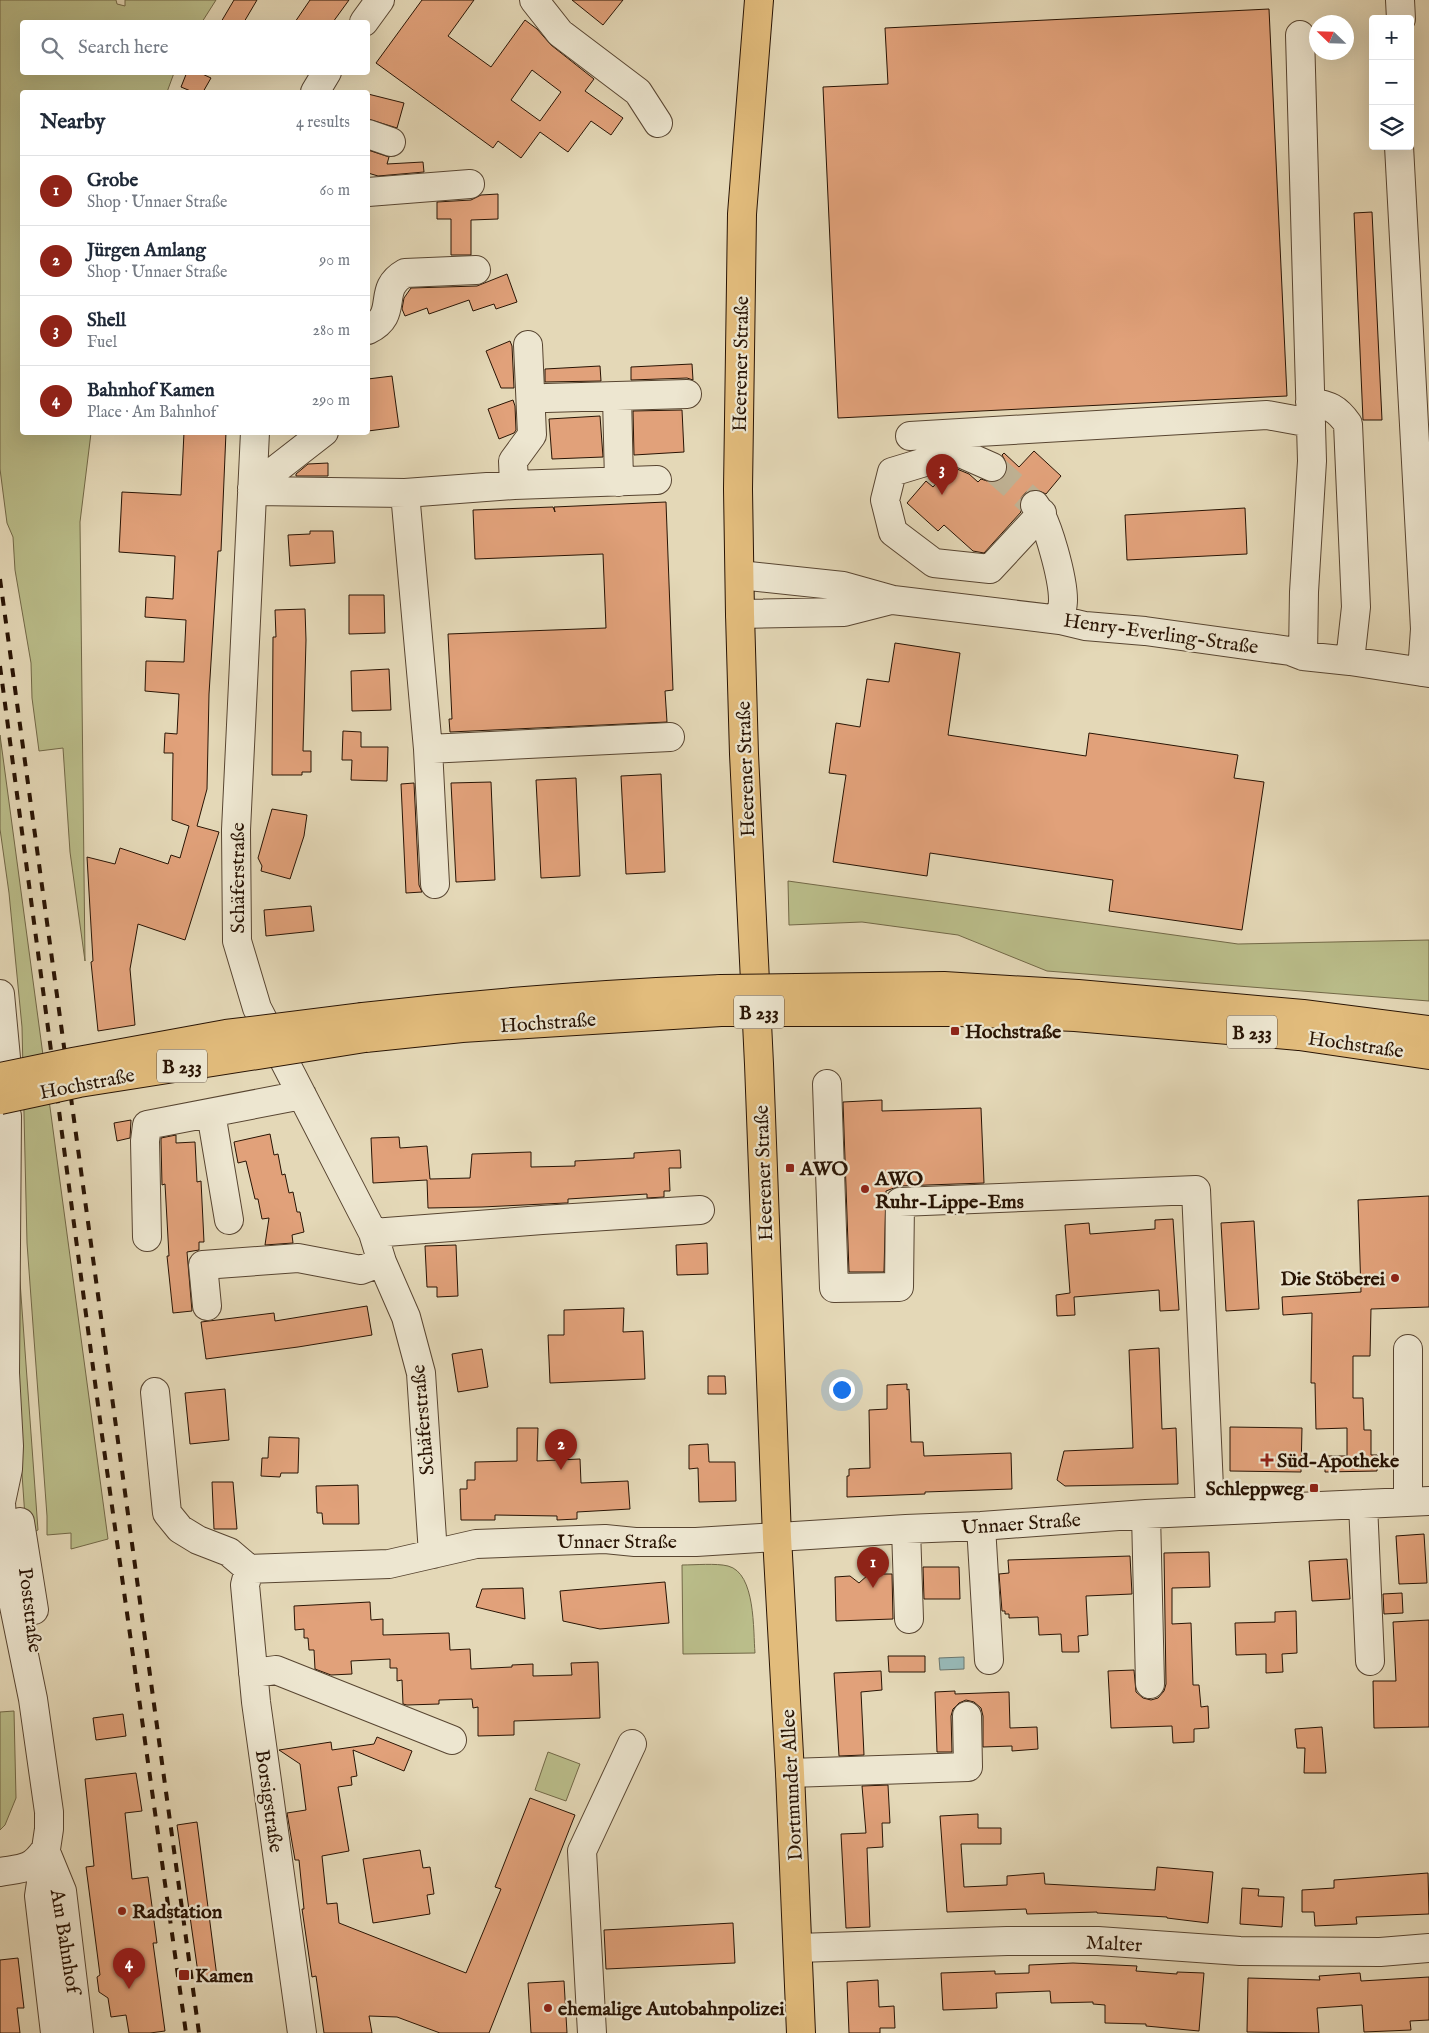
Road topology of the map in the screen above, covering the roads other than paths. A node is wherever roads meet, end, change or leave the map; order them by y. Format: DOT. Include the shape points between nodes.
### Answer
graph roads {
  1 [pos="380,0"];
  2 [pos="534,0"];
  3 [pos="759,0"];
  4 [pos="1400,0"];
  5 [pos="1401,15"];
  6 [pos="365,20"];
  7 [pos="1300,35"];
  8 [pos="325,75"];
  9 [pos="316,90"];
  10 [pos="658,123"];
  11 [pos="1400,150"];
  12 [pos="470,184"];
  13 [pos="370,192"];
  14 [pos="476,270"];
  15 [pos="370,329"];
  16 [pos="528,346"];
  17 [pos="687,394"];
  18 [pos="617,396"];
  19 [pos="546,398"];
  20 [pos="1310,413"];
  21 [pos="255,435"];
  22 [pos="320,435"];
  23 [pos="910,436"];
  24 [pos="992,467"];
  25 [pos="657,480"];
  26 [pos="618,482"];
  27 [pos="514,485"];
  28 [pos="252,490"];
  29 [pos="405,493"];
  30 [pos="740,575"];
  31 [pos="893,600"];
  32 [pos="740,614"];
  33 [pos="1060,620"];
  34 [pos="1303,656"];
  35 [pos="1350,661"];
  36 [pos="1425,673"];
  37 [pos="670,737"];
  38 [pos="428,749"];
  39 [pos="435,884"];
  40 [pos="0,994"];
  41 [pos="797,1000"];
  42 [pos="364,1028"];
  43 [pos="1429,1030"];
  44 [pos="1429,1055"];
  45 [pos="3,1067"];
  46 [pos="827,1084"];
  47 [pos="302,1095"];
  48 [pos="3,1108"];
  49 [pos="211,1113"];
  50 [pos="700,1210"];
  51 [pos="230,1220"];
  52 [pos="373,1233"];
  53 [pos="147,1237"];
  54 [pos="382,1262"];
  55 [pos="207,1306"];
  56 [pos="1408,1349"];
  57 [pos="155,1392"];
  58 [pos="1419,1502"];
  59 [pos="1363,1504"];
  60 [pos="1210,1511"];
  61 [pos="1146,1514"];
  62 [pos="981,1526"];
  63 [pos="906,1529"];
  64 [pos="777,1537"];
  65 [pos="433,1554"];
  66 [pos="249,1569"];
  67 [pos="11,1572"];
  68 [pos="909,1619"];
  69 [pos="989,1660"];
  70 [pos="1370,1661"];
  71 [pos="253,1673"];
  72 [pos="1150,1684"];
  73 [pos="33,1699"];
  74 [pos="967,1716"];
  75 [pos="452,1740"];
  76 [pos="632,1744"];
  77 [pos="790,1773"];
  78 [pos="45,1850"];
  79 [pos="0,1872"];
  80 [pos="798,1948"];
  81 [pos="1429,1948"];
  82 [pos="55,2033"];
  83 [pos="79,2033"];
  84 [pos="302,2033"];
  85 [pos="592,2033"];
  86 [pos="801,2033"];
  1 -- 6 [label="street"];
  2 -- 10 [label="street" via="560,33 638,92"];
  3 -- 30 [label="main road, Heerener Straße" via="742,214"];
  4 -- 5 [label="street"];
  7 -- 20 [label="street"];
  8 -- 9 [label="street"];
  11 -- 36 [label="street"];
  12 -- 13 [label="street"];
  14 -- 15 [label="street" via="405,273 395,278 390,284 385,316"];
  16 -- 27 [label="street" via="532,435 513,462"];
  17 -- 18 [label="street"];
  18 -- 19 [label="street"];
  18 -- 26 [label="street"];
  20 -- 23 [label="street"];
  20 -- 34 [label="street" via="1312,461"];
  20 -- 35 [label="street" via="1327,404 1342,414 1348,424 1356,606"];
  21 -- 28 [label="street, Schäferstraße"];
  22 -- 28 [label="street"];
  24 -- 33 [label="street" via="958,452 892,472 885,500 893,532 934,563 990,569 1038,509 1055,553 1063,600"];
  25 -- 26 [label="street"];
  26 -- 27 [label="street"];
  27 -- 29 [label="street"];
  28 -- 29 [label="street"];
  28 -- 47 [label="street, Schäferstraße" via="236,830 237,941 257,1008"];
  29 -- 38 [label="street"];
  30 -- 31 [label="street, Henry-Everling-Straße" via="843,586"];
  30 -- 32 [label="main road, Heerener Straße"];
  31 -- 32 [label="street, Henry-Everling-Straße" via="844,612"];
  31 -- 33 [label="street, Henry-Everling-Straße"];
  32 -- 64 [label="main road, Heerener Straße"];
  33 -- 34 [label="street, Henry-Everling-Straße" via="1085,626 1290,651"];
  34 -- 35 [label="street, Henry-Everling-Straße"];
  35 -- 36 [label="street, Henry-Everling-Straße"];
  37 -- 38 [label="street"];
  38 -- 39 [label="street"];
  40 -- 45 [label="street"];
  41 -- 42 [label="main road, Hochstraße / B 233, bridge" via="721,1000 462,1028"];
  41 -- 43 [label="main road, Hochstraße / B 233" via="944,986 1303,1014"];
  41 -- 44 [label="main road, Hochstraße / B 233" via="1075,1017 1300,1036"];
  42 -- 45 [label="main road, Hochstraße / B 233, bridge" via="226,1034 73,1062"];
  42 -- 48 [label="main road, Hochstraße / B 233, bridge" via="88,1082"];
  46 -- 60 [label="street" via="834,1288 899,1287 900,1202 1196,1190"];
  47 -- 49 [label="street"];
  47 -- 52 [label="street, Schäferstraße"];
  48 -- 67 [label="street, Poststraße" via="8,1469 1,1502 2,1541"];
  49 -- 51 [label="street"];
  49 -- 53 [label="street" via="147,1125"];
  50 -- 52 [label="street"];
  52 -- 54 [label="street, Schäferstraße"];
  54 -- 55 [label="street" via="360,1270 298,1258 203,1265"];
  54 -- 65 [label="street, Schäferstraße" via="406,1317 421,1373"];
  56 -- 58 [label="street"];
  57 -- 66 [label="street" via="167,1514 180,1529 229,1552"];
  58 -- 59 [label="street, Unnaer Straße"];
  59 -- 60 [label="street, Unnaer Straße"];
  59 -- 70 [label="street"];
  60 -- 61 [label="street, Unnaer Straße"];
  61 -- 62 [label="street, Unnaer Straße"];
  61 -- 72 [label="street"];
  62 -- 63 [label="street, Unnaer Straße"];
  62 -- 69 [label="street"];
  63 -- 64 [label="street, Unnaer Straße"];
  63 -- 68 [label="street"];
  64 -- 65 [label="street, Unnaer Straße" via="696,1542 606,1539 476,1544"];
  64 -- 77 [label="main road, Dortmunder Allee"];
  65 -- 66 [label="street, Unnaer Straße" via="390,1564"];
  66 -- 71 [label="street, Borsigstraße" via="245,1585"];
  67 -- 73 [label="street, Poststraße"];
  71 -- 75 [label="street" via="276,1670"];
  71 -- 84 [label="street, Borsigstraße"];
  73 -- 78 [label="street, Am Bahnhof" via="49,1812"];
  74 -- 77 [label="street" via="968,1767"];
  76 -- 85 [label="street" via="582,1851"];
  77 -- 80 [label="main road, Dortmunder Allee"];
  78 -- 79 [label="street, Am Bahnhof" via="34,1864"];
  78 -- 82 [label="street, Am Bahnhof" via="39,1896"];
  78 -- 83 [label="street, Am Bahnhof" via="62,1891"];
  80 -- 81 [label="street, Malter" via="998,1941 1098,1941 1240,1951 1380,1952"];
  80 -- 86 [label="main road, Dortmunder Allee"];
}
